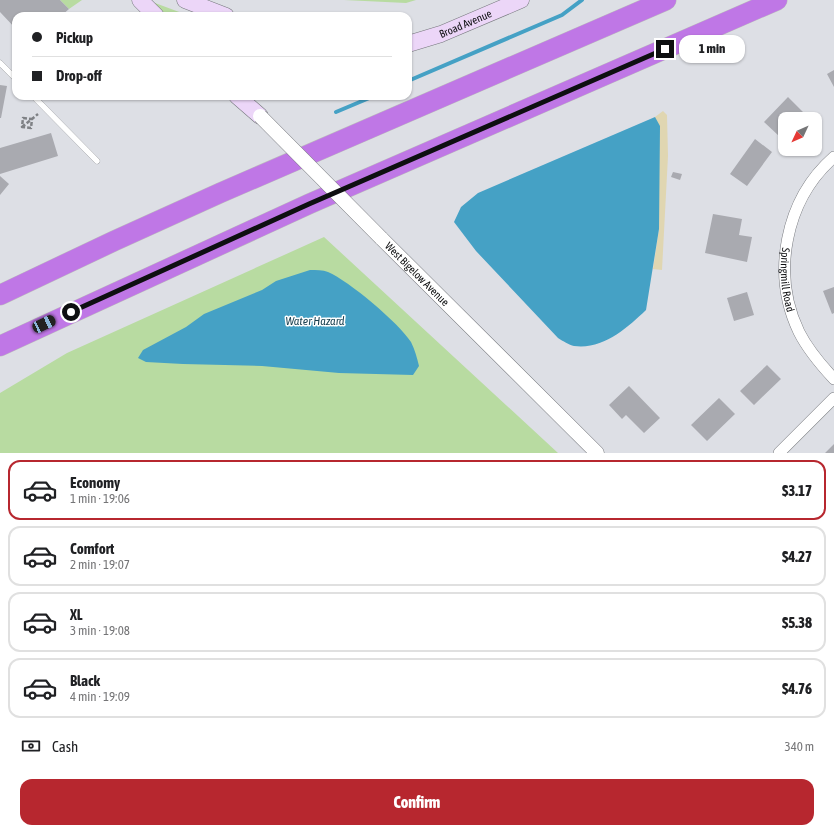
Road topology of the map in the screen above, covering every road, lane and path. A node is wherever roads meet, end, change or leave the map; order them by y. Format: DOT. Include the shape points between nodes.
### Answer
graph roads {
  1 [pos="140,0"];
  2 [pos="185,0"];
  3 [pos="521,0"];
  4 [pos="666,0"];
  5 [pos="777,0"];
  6 [pos="152,12"];
  7 [pos="216,12"];
  8 [pos="412,43"];
  9 [pos="0,63"];
  10 [pos="12,74"];
  11 [pos="37,100"];
  12 [pos="242,100"];
  13 [pos="45,108"];
  14 [pos="260,116"];
  15 [pos="32,119"];
  16 [pos="22,127"];
  17 [pos="834,157"];
  18 [pos="97,161"];
  19 [pos="0,295"];
  20 [pos="0,346"];
  21 [pos="834,378"];
  22 [pos="834,398"];
  23 [pos="597,453"];
  24 [pos="779,453"];
  1 -- 6 [label="main road"];
  2 -- 7 [label="main road"];
  3 -- 8 [label="main road, Broad Avenue" via="441,34"];
  4 -- 19 [label="highway" via="213,196"];
  5 -- 20 [label="highway" via="309,204"];
  9 -- 10 [label="lane"];
  11 -- 13 [label="lane"];
  12 -- 14 [label="main road, West Bigelow Avenue"];
  13 -- 15 [label="path"];
  13 -- 18 [label="lane"];
  14 -- 23 [label="street, West Bigelow Avenue, bridge"];
  15 -- 16 [label="path"];
  15 -- 16 [label="path" via="30,128"];
  15 -- 16 [label="path" via="22,118"];
  17 -- 21 [label="street, Springmill Road" via="814,178 799,202 792,220 784,258 786,290 792,316 815,358"];
  22 -- 24 [label="street"];
}
